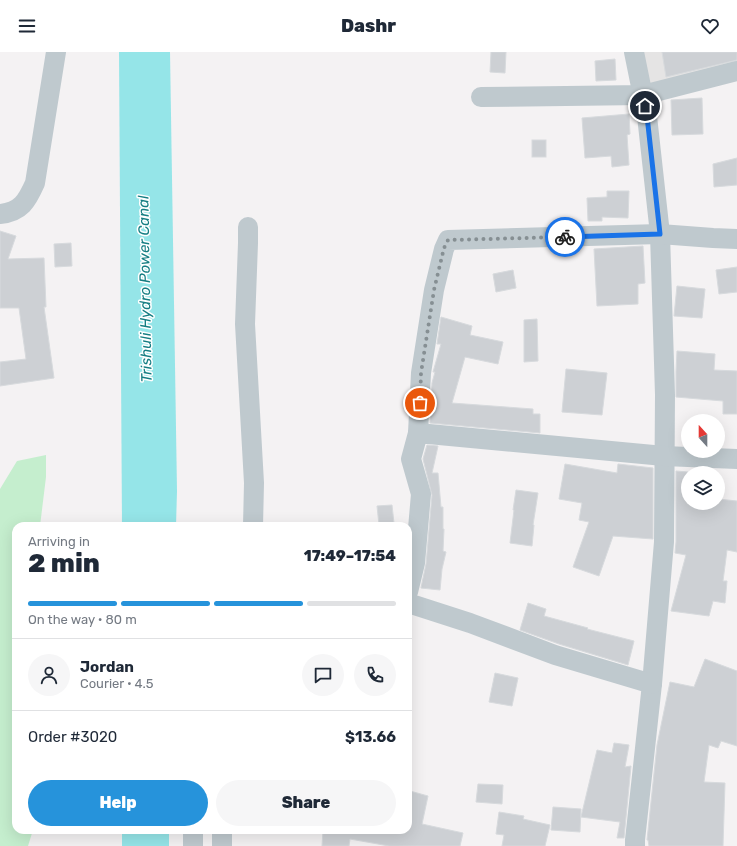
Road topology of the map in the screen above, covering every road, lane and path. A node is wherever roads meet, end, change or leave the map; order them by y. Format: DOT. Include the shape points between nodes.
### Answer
graph roads {
  1 [pos="56,52"];
  2 [pos="634,52"];
  3 [pos="737,71"];
  4 [pos="643,95"];
  5 [pos="481,97"];
  6 [pos="0,214"];
  7 [pos="248,227"];
  8 [pos="660,234"];
  9 [pos="737,239"];
  10 [pos="418,433"];
  11 [pos="664,456"];
  12 [pos="737,459"];
  13 [pos="253,522"];
  14 [pos="412,575"];
  15 [pos="412,604"];
  16 [pos="652,684"];
  17 [pos="193,834"];
  18 [pos="222,834"];
  19 [pos="193,846"];
  20 [pos="222,846"];
  21 [pos="635,846"];
  1 -- 6 [label="street" via="35,183 21,207"];
  2 -- 4 [label="street"];
  3 -- 4 [label="street"];
  4 -- 5 [label="street"];
  4 -- 8 [label="street"];
  7 -- 13 [label="street" via="245,324 254,483"];
  8 -- 9 [label="street"];
  8 -- 10 [label="street" via="448,240 433,298 421,373"];
  8 -- 11 [label="street" via="665,395"];
  10 -- 11 [label="street"];
  10 -- 14 [label="street" via="411,458 421,494"];
  11 -- 12 [label="street"];
  11 -- 16 [label="street" via="664,542"];
  15 -- 16 [label="street" via="470,623 555,656"];
  16 -- 21 [label="street"];
  17 -- 19 [label="street"];
  18 -- 20 [label="street"];
}
